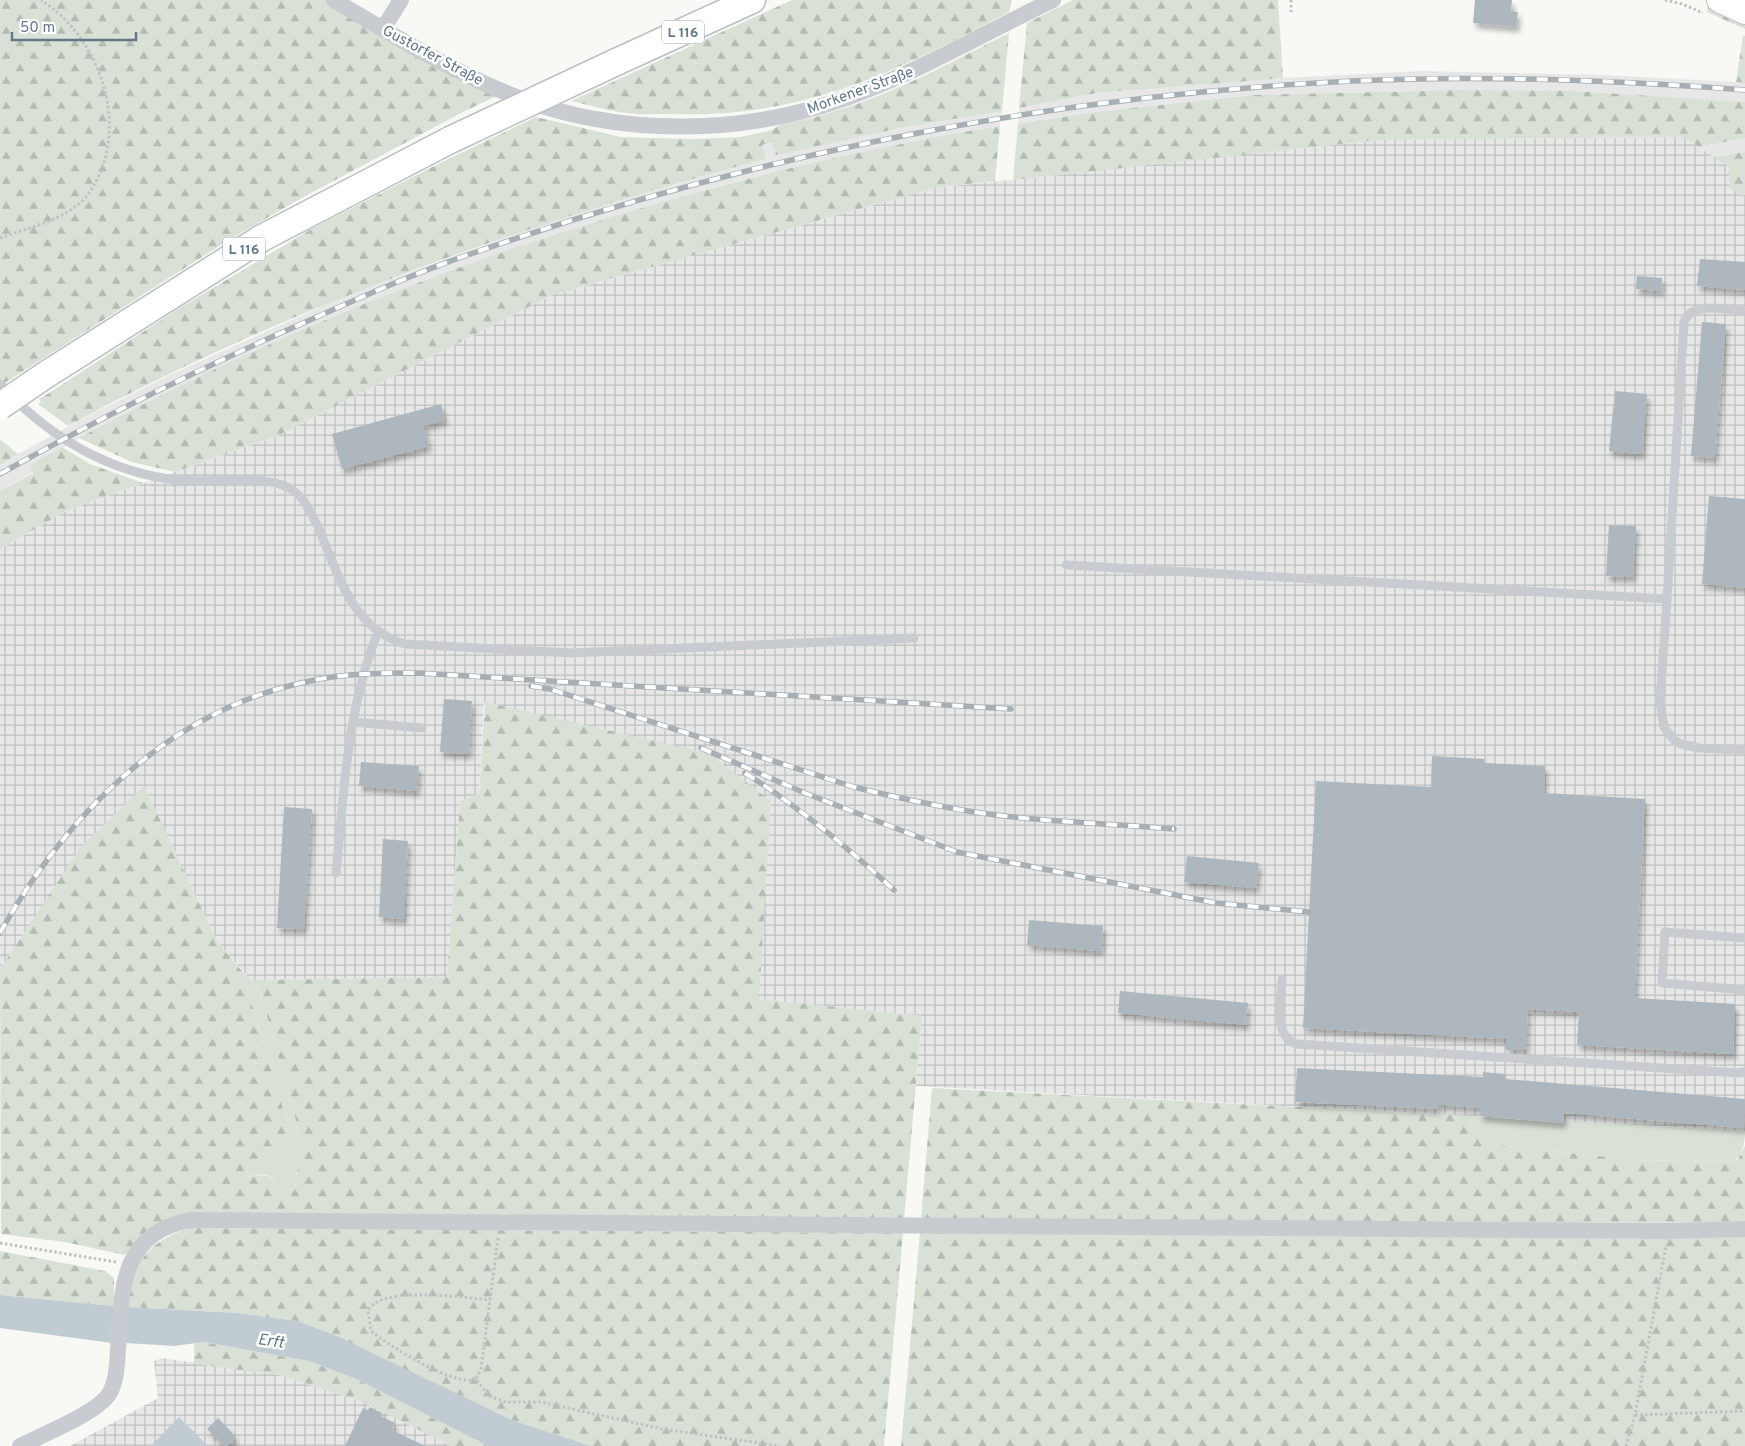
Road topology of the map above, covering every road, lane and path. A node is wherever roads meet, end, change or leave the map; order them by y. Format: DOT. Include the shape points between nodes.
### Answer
graph roads {
  1 [pos="41,0"];
  2 [pos="334,0"];
  3 [pos="400,0"];
  4 [pos="752,0"];
  5 [pos="1053,0"];
  6 [pos="1291,0"];
  7 [pos="1719,0"];
  8 [pos="1292,12"];
  9 [pos="1745,12"];
  10 [pos="383,29"];
  11 [pos="535,103"];
  12 [pos="0,238"];
  13 [pos="1745,312"];
  14 [pos="0,384"];
  15 [pos="0,406"];
  16 [pos="1066,565"];
  17 [pos="1667,599"];
  18 [pos="378,632"];
  19 [pos="914,638"];
  20 [pos="353,722"];
  21 [pos="422,728"];
  22 [pos="1745,750"];
  23 [pos="336,873"];
  24 [pos="1745,938"];
  25 [pos="1282,979"];
  26 [pos="1745,990"];
  27 [pos="1745,1072"];
  28 [pos="500,1222"];
  29 [pos="1745,1229"];
  30 [pos="1669,1231"];
  31 [pos="0,1243"];
  32 [pos="129,1264"];
  33 [pos="490,1300"];
  34 [pos="476,1379"];
  35 [pos="1745,1411"];
  36 [pos="1635,1415"];
  37 [pos="20,1446"];
  38 [pos="780,1446"];
  39 [pos="1626,1446"];
  1 -- 12 [label="path" via="74,30 95,67 108,106 108,146 96,181 83,201 63,214"];
  2 -- 10 [label="street, Gustorfer Straße"];
  3 -- 10 [label="street"];
  4 -- 15 [label="main road, L 116, bridge" via="450,140 248,247"];
  5 -- 11 [label="street, Morkener Straße" via="890,81 835,102 780,116 717,124 650,125 605,120"];
  6 -- 8 [label="path"];
  7 -- 9 [label="main road"];
  10 -- 11 [label="street, Gustorfer Straße" via="474,78"];
  13 -- 17 [label="lane" via="1697,309 1689,313 1684,322"];
  14 -- 18 [label="lane" via="51,431 120,467 171,480 269,482 292,489 308,508 356,609"];
  16 -- 17 [label="lane"];
  17 -- 22 [label="lane" via="1660,701 1664,727 1674,740 1689,746"];
  18 -- 19 [label="lane" via="419,646 560,653"];
  18 -- 20 [label="lane" via="367,662"];
  20 -- 21 [label="lane"];
  20 -- 23 [label="lane"];
  24 -- 26 [label="lane" via="1665,932 1662,983"];
  25 -- 27 [label="lane" via="1281,1028 1287,1038 1297,1044"];
  28 -- 30 [label="street"];
  28 -- 32 [label="street" via="190,1220 155,1234"];
  28 -- 33 [label="path"];
  29 -- 30 [label="street"];
  30 -- 36 [label="path"];
  31 -- 32 [label="path"];
  32 -- 37 [label="street" via="123,1286 117,1365 111,1390 99,1405"];
  33 -- 34 [label="path" via="481,1370"];
  33 -- 34 [label="path" via="451,1295 401,1296 376,1302 368,1310 371,1330 388,1345 442,1373 464,1381"];
  34 -- 38 [label="path" via="489,1396 505,1402 541,1402 662,1429"];
  35 -- 36 [label="path"];
  36 -- 39 [label="path"];
}
